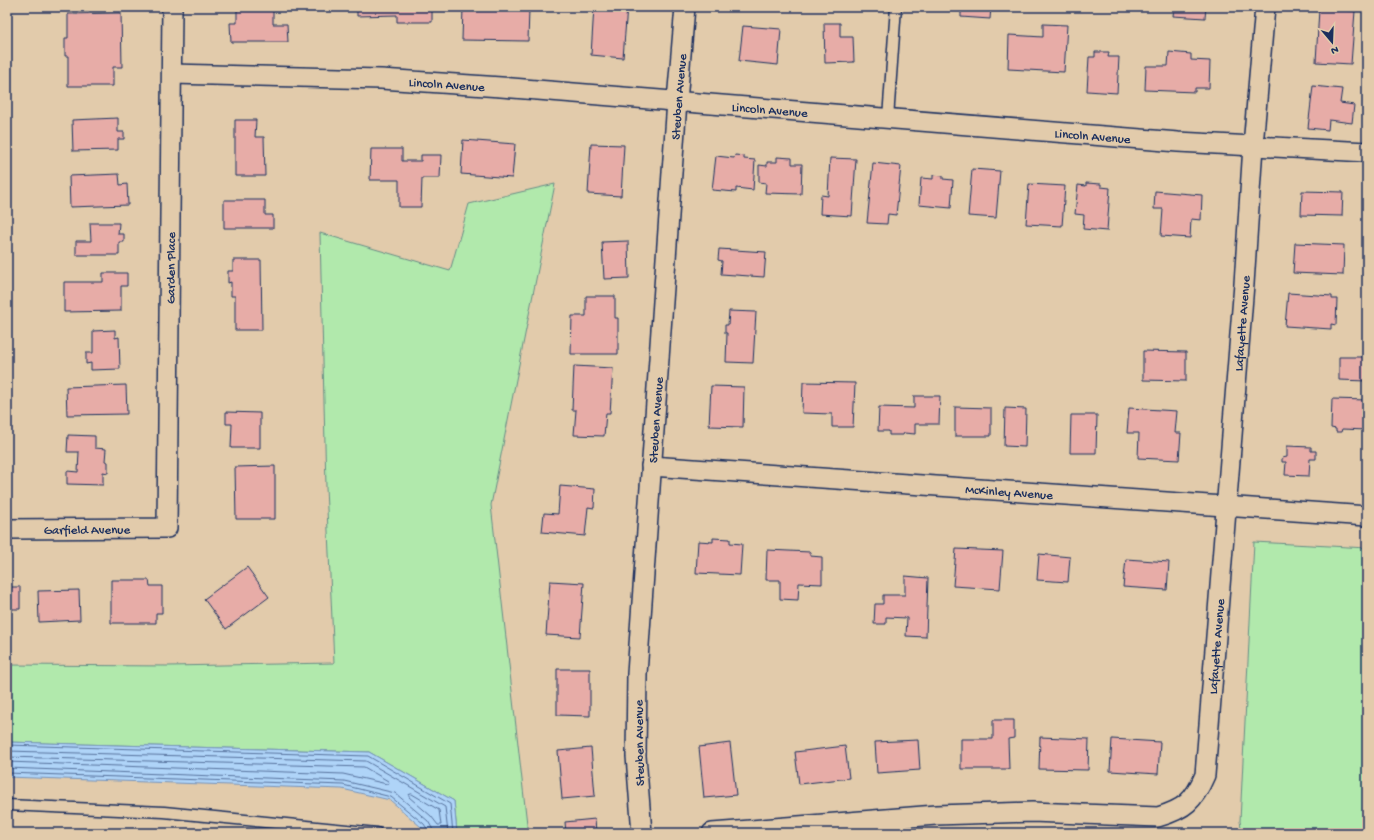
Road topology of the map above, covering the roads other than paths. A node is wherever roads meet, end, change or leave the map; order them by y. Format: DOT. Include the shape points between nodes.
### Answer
graph roads {
  1 [pos="172,7"];
  2 [pos="685,7"];
  3 [pos="896,7"];
  4 [pos="1265,7"];
  5 [pos="172,74"];
  6 [pos="677,102"];
  7 [pos="888,118"];
  8 [pos="1253,146"];
  9 [pos="1367,152"];
  10 [pos="651,466"];
  11 [pos="1226,506"];
  12 [pos="1367,516"];
  13 [pos="167,528"];
  14 [pos="7,529"];
  15 [pos="7,805"];
  16 [pos="377,833"];
  17 [pos="642,833"];
  18 [pos="712,833"];
  1 -- 5 [label="street, Garden Place"];
  2 -- 6 [label="street, Steuben Avenue"];
  3 -- 7 [label="lane"];
  4 -- 8 [label="street, Lafayette Avenue"];
  5 -- 6 [label="street, Lincoln Avenue" via="381,79"];
  5 -- 13 [label="street, Garden Place"];
  6 -- 7 [label="street, Lincoln Avenue"];
  6 -- 10 [label="street, Steuben Avenue"];
  7 -- 8 [label="street, Lincoln Avenue"];
  8 -- 9 [label="street, Lincoln Avenue"];
  8 -- 11 [label="street, Lafayette Avenue"];
  10 -- 11 [label="street, McKinley Avenue"];
  10 -- 17 [label="street, Steuben Avenue" via="637,674 636,756"];
  11 -- 12 [label="street, McKinley Avenue"];
  11 -- 18 [label="street, Lafayette Avenue" via="1205,775 1198,790 1188,802 1174,812 1158,817 1032,812 936,815"];
  13 -- 14 [label="street, Garfield Avenue"];
  15 -- 16 [label="lane" via="164,812"];
}
